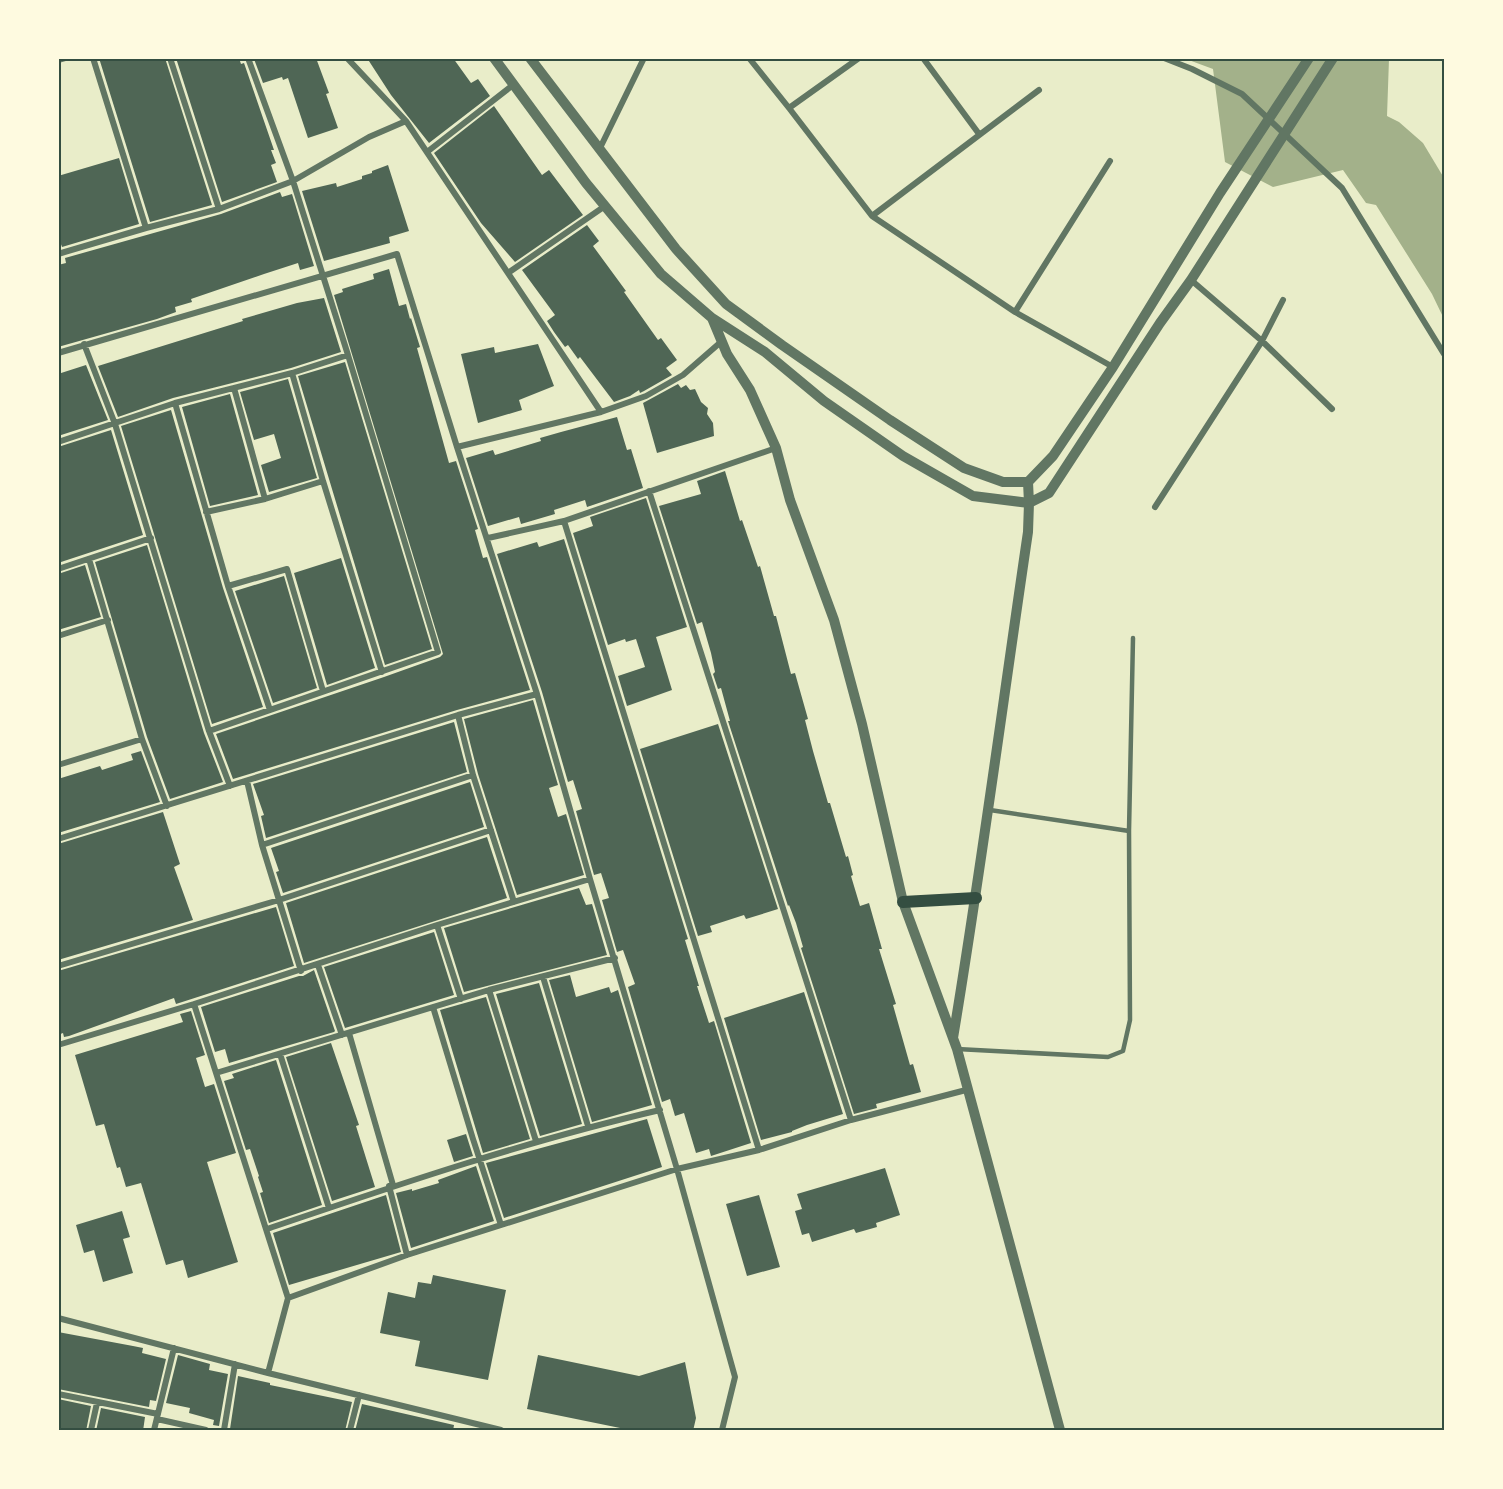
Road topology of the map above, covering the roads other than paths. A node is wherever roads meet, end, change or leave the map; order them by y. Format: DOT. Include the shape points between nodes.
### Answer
graph roads {
  1 [pos="65,58"];
  2 [pos="93,58"];
  3 [pos="170,58"];
  4 [pos="248,58"];
  5 [pos="347,58"];
  6 [pos="494,58"];
  7 [pos="530,58"];
  8 [pos="644,58"];
  9 [pos="749,58"];
  10 [pos="859,58"];
  11 [pos="923,58"];
  12 [pos="1164,58"];
  13 [pos="1309,58"];
  14 [pos="1334,58"];
  15 [pos="58,60"];
  16 [pos="513,85"];
  17 [pos="1039,90"];
  18 [pos="789,108"];
  19 [pos="406,121"];
  20 [pos="980,134"];
  21 [pos="600,148"];
  22 [pos="427,152"];
  23 [pos="1110,161"];
  24 [pos="293,181"];
  25 [pos="605,206"];
  26 [pos="219,209"];
  27 [pos="872,216"];
  28 [pos="146,228"];
  29 [pos="58,254"];
  30 [pos="508,273"];
  31 [pos="324,276"];
  32 [pos="1191,280"];
  33 [pos="716,293"];
  34 [pos="1282,300"];
  35 [pos="1015,312"];
  36 [pos="712,318"];
  37 [pos="1262,340"];
  38 [pos="722,341"];
  39 [pos="84,344"];
  40 [pos="58,353"];
  41 [pos="1444,354"];
  42 [pos="348,355"];
  43 [pos="1113,367"];
  44 [pos="292,373"];
  45 [pos="234,388"];
  46 [pos="175,403"];
  47 [pos="1332,409"];
  48 [pos="601,412"];
  49 [pos="115,424"];
  50 [pos="58,442"];
  51 [pos="457,447"];
  52 [pos="776,448"];
  53 [pos="323,481"];
  54 [pos="1028,482"];
  55 [pos="649,491"];
  56 [pos="265,499"];
  57 [pos="1029,504"];
  58 [pos="1155,507"];
  59 [pos="206,512"];
  60 [pos="564,520"];
  61 [pos="151,538"];
  62 [pos="488,538"];
  63 [pos="89,559"];
  64 [pos="58,568"];
  65 [pos="228,586"];
  66 [pos="108,620"];
  67 [pos="58,636"];
  68 [pos="1133,638"];
  69 [pos="382,672"];
  70 [pos="323,691"];
  71 [pos="537,694"];
  72 [pos="270,710"];
  73 [pos="458,715"];
  74 [pos="209,731"];
  75 [pos="142,739"];
  76 [pos="58,765"];
  77 [pos="473,775"];
  78 [pos="247,781"];
  79 [pos="230,786"];
  80 [pos="167,807"];
  81 [pos="987,809"];
  82 [pos="491,830"];
  83 [pos="1129,831"];
  84 [pos="58,839"];
  85 [pos="262,845"];
  86 [pos="590,879"];
  87 [pos="976,898"];
  88 [pos="279,900"];
  89 [pos="514,902"];
  90 [pos="903,902"];
  91 [pos="437,925"];
  92 [pos="615,958"];
  93 [pos="318,965"];
  94 [pos="58,966"];
  95 [pos="301,971"];
  96 [pos="543,978"];
  97 [pos="489,990"];
  98 [pos="461,999"];
  99 [pos="194,1004"];
  100 [pos="433,1007"];
  101 [pos="346,1034"];
  102 [pos="955,1044"];
  103 [pos="58,1045"];
  104 [pos="280,1054"];
  105 [pos="216,1073"];
  106 [pos="966,1090"];
  107 [pos="660,1110"];
  108 [pos="851,1120"];
  109 [pos="588,1126"];
  110 [pos="536,1141"];
  111 [pos="759,1150"];
  112 [pos="479,1158"];
  113 [pos="677,1169"];
  114 [pos="391,1186"];
  115 [pos="329,1208"];
  116 [pos="501,1225"];
  117 [pos="267,1228"];
  118 [pos="407,1256"];
  119 [pos="288,1298"];
  120 [pos="58,1318"];
  121 [pos="174,1348"];
  122 [pos="235,1364"];
  123 [pos="268,1373"];
  124 [pos="58,1395"];
  125 [pos="359,1395"];
  126 [pos="97,1403"];
  127 [pos="157,1417"];
  128 [pos="91,1431"];
  129 [pos="154,1431"];
  130 [pos="206,1431"];
  131 [pos="224,1431"];
  132 [pos="350,1431"];
  133 [pos="501,1431"];
  134 [pos="722,1431"];
  135 [pos="1060,1431"];
  1 -- 15 [label="street"];
  2 -- 28 [label="street"];
  3 -- 26 [label="street"];
  4 -- 24 [label="street"];
  5 -- 19 [label="street"];
  6 -- 16 [label="street"];
  7 -- 21 [label="street"];
  8 -- 21 [label="street"];
  9 -- 18 [label="street"];
  10 -- 18 [label="street"];
  11 -- 20 [label="street"];
  12 -- 41 [label="street" via="1242,94 1342,188"];
  13 -- 43 [label="street" via="1220,192"];
  14 -- 32 [label="street"];
  16 -- 22 [label="street"];
  16 -- 25 [label="street"];
  17 -- 20 [label="street"];
  18 -- 27 [label="street"];
  19 -- 22 [label="street"];
  19 -- 24 [label="street" via="369,137"];
  20 -- 27 [label="street"];
  21 -- 33 [label="street" via="676,249"];
  22 -- 30 [label="street"];
  23 -- 35 [label="street"];
  24 -- 26 [label="street"];
  24 -- 31 [label="street"];
  25 -- 30 [label="street"];
  25 -- 36 [label="street" via="661,274"];
  26 -- 28 [label="street"];
  27 -- 35 [label="street"];
  28 -- 29 [label="street"];
  30 -- 48 [label="street"];
  31 -- 39 [label="street"];
  31 -- 42 [label="street"];
  31 -- 51 [label="street" via="397,254"];
  32 -- 37 [label="street"];
  32 -- 57 [label="street" via="1049,493"];
  33 -- 36 [label="street"];
  33 -- 54 [label="street" via="782,345 964,468 1004,482"];
  34 -- 37 [label="street"];
  35 -- 43 [label="street"];
  36 -- 38 [label="street"];
  36 -- 57 [label="street" via="765,352 824,401 903,456 973,496"];
  37 -- 47 [label="street"];
  37 -- 58 [label="street"];
  38 -- 48 [label="street" via="683,375 646,396"];
  38 -- 52 [label="street"];
  39 -- 40 [label="street"];
  39 -- 49 [label="street"];
  42 -- 44 [label="street"];
  42 -- 69 [label="street" via="438,651"];
  43 -- 54 [label="street" via="1053,456"];
  44 -- 45 [label="street"];
  44 -- 53 [label="street"];
  45 -- 46 [label="street"];
  45 -- 56 [label="street"];
  46 -- 49 [label="street"];
  46 -- 59 [label="street"];
  48 -- 51 [label="street"];
  49 -- 50 [label="street"];
  49 -- 61 [label="street"];
  51 -- 62 [label="street"];
  52 -- 55 [label="street"];
  52 -- 90 [label="street" via="790,500 834,620"];
  53 -- 56 [label="street"];
  53 -- 69 [label="street"];
  54 -- 57 [label="street"];
  55 -- 60 [label="street"];
  55 -- 108 [label="street"];
  56 -- 59 [label="street"];
  57 -- 81 [label="street"];
  59 -- 65 [label="street"];
  60 -- 62 [label="street"];
  60 -- 111 [label="street"];
  61 -- 63 [label="street"];
  61 -- 74 [label="street"];
  62 -- 71 [label="street"];
  63 -- 64 [label="street"];
  63 -- 66 [label="street"];
  65 -- 70 [label="street" via="287,569"];
  65 -- 72 [label="street"];
  66 -- 67 [label="street"];
  66 -- 75 [label="street"];
  68 -- 83 [label="lane"];
  69 -- 70 [label="street"];
  70 -- 72 [label="street"];
  71 -- 73 [label="street"];
  71 -- 86 [label="street"];
  72 -- 74 [label="street"];
  73 -- 77 [label="street"];
  73 -- 78 [label="street"];
  74 -- 79 [label="street"];
  75 -- 76 [label="street"];
  75 -- 80 [label="street"];
  77 -- 82 [label="street"];
  77 -- 85 [label="street"];
  78 -- 79 [label="street"];
  78 -- 85 [label="street"];
  79 -- 80 [label="street"];
  80 -- 84 [label="street"];
  81 -- 83 [label="lane"];
  81 -- 87 [label="street"];
  82 -- 88 [label="street"];
  82 -- 89 [label="street"];
  83 -- 102 [label="lane" via="1130,1020 1123,1051 1108,1057"];
  85 -- 88 [label="street"];
  86 -- 89 [label="street"];
  86 -- 92 [label="street"];
  87 -- 90 [label="main road"];
  87 -- 102 [label="street"];
  88 -- 94 [label="street"];
  88 -- 95 [label="street"];
  89 -- 91 [label="street"];
  90 -- 102 [label="street"];
  91 -- 93 [label="street"];
  91 -- 98 [label="street"];
  92 -- 96 [label="street"];
  92 -- 107 [label="street"];
  93 -- 95 [label="street"];
  93 -- 101 [label="street"];
  95 -- 99 [label="street"];
  96 -- 97 [label="street"];
  96 -- 109 [label="street"];
  97 -- 98 [label="street"];
  97 -- 110 [label="street"];
  98 -- 100 [label="street"];
  99 -- 103 [label="street"];
  99 -- 105 [label="street"];
  100 -- 101 [label="street"];
  100 -- 112 [label="street"];
  101 -- 104 [label="street"];
  101 -- 114 [label="street"];
  102 -- 106 [label="street"];
  104 -- 105 [label="street"];
  104 -- 115 [label="street"];
  105 -- 117 [label="street"];
  106 -- 108 [label="street"];
  106 -- 135 [label="street"];
  107 -- 109 [label="street"];
  107 -- 113 [label="street"];
  108 -- 111 [label="street"];
  109 -- 110 [label="street"];
  110 -- 112 [label="street"];
  111 -- 113 [label="street"];
  112 -- 114 [label="street"];
  112 -- 116 [label="street"];
  113 -- 116 [label="street"];
  113 -- 134 [label="street" via="735,1377"];
  114 -- 115 [label="street"];
  114 -- 118 [label="street"];
  115 -- 117 [label="street"];
  116 -- 118 [label="street"];
  117 -- 119 [label="street"];
  118 -- 119 [label="street"];
  119 -- 123 [label="street"];
  120 -- 121 [label="street"];
  121 -- 122 [label="street"];
  121 -- 127 [label="street"];
  122 -- 123 [label="street"];
  122 -- 131 [label="street"];
  123 -- 125 [label="street"];
  124 -- 126 [label="street"];
  125 -- 132 [label="street"];
  125 -- 133 [label="street"];
  126 -- 127 [label="street"];
  126 -- 128 [label="street"];
  127 -- 129 [label="street"];
  127 -- 130 [label="street"];
}
